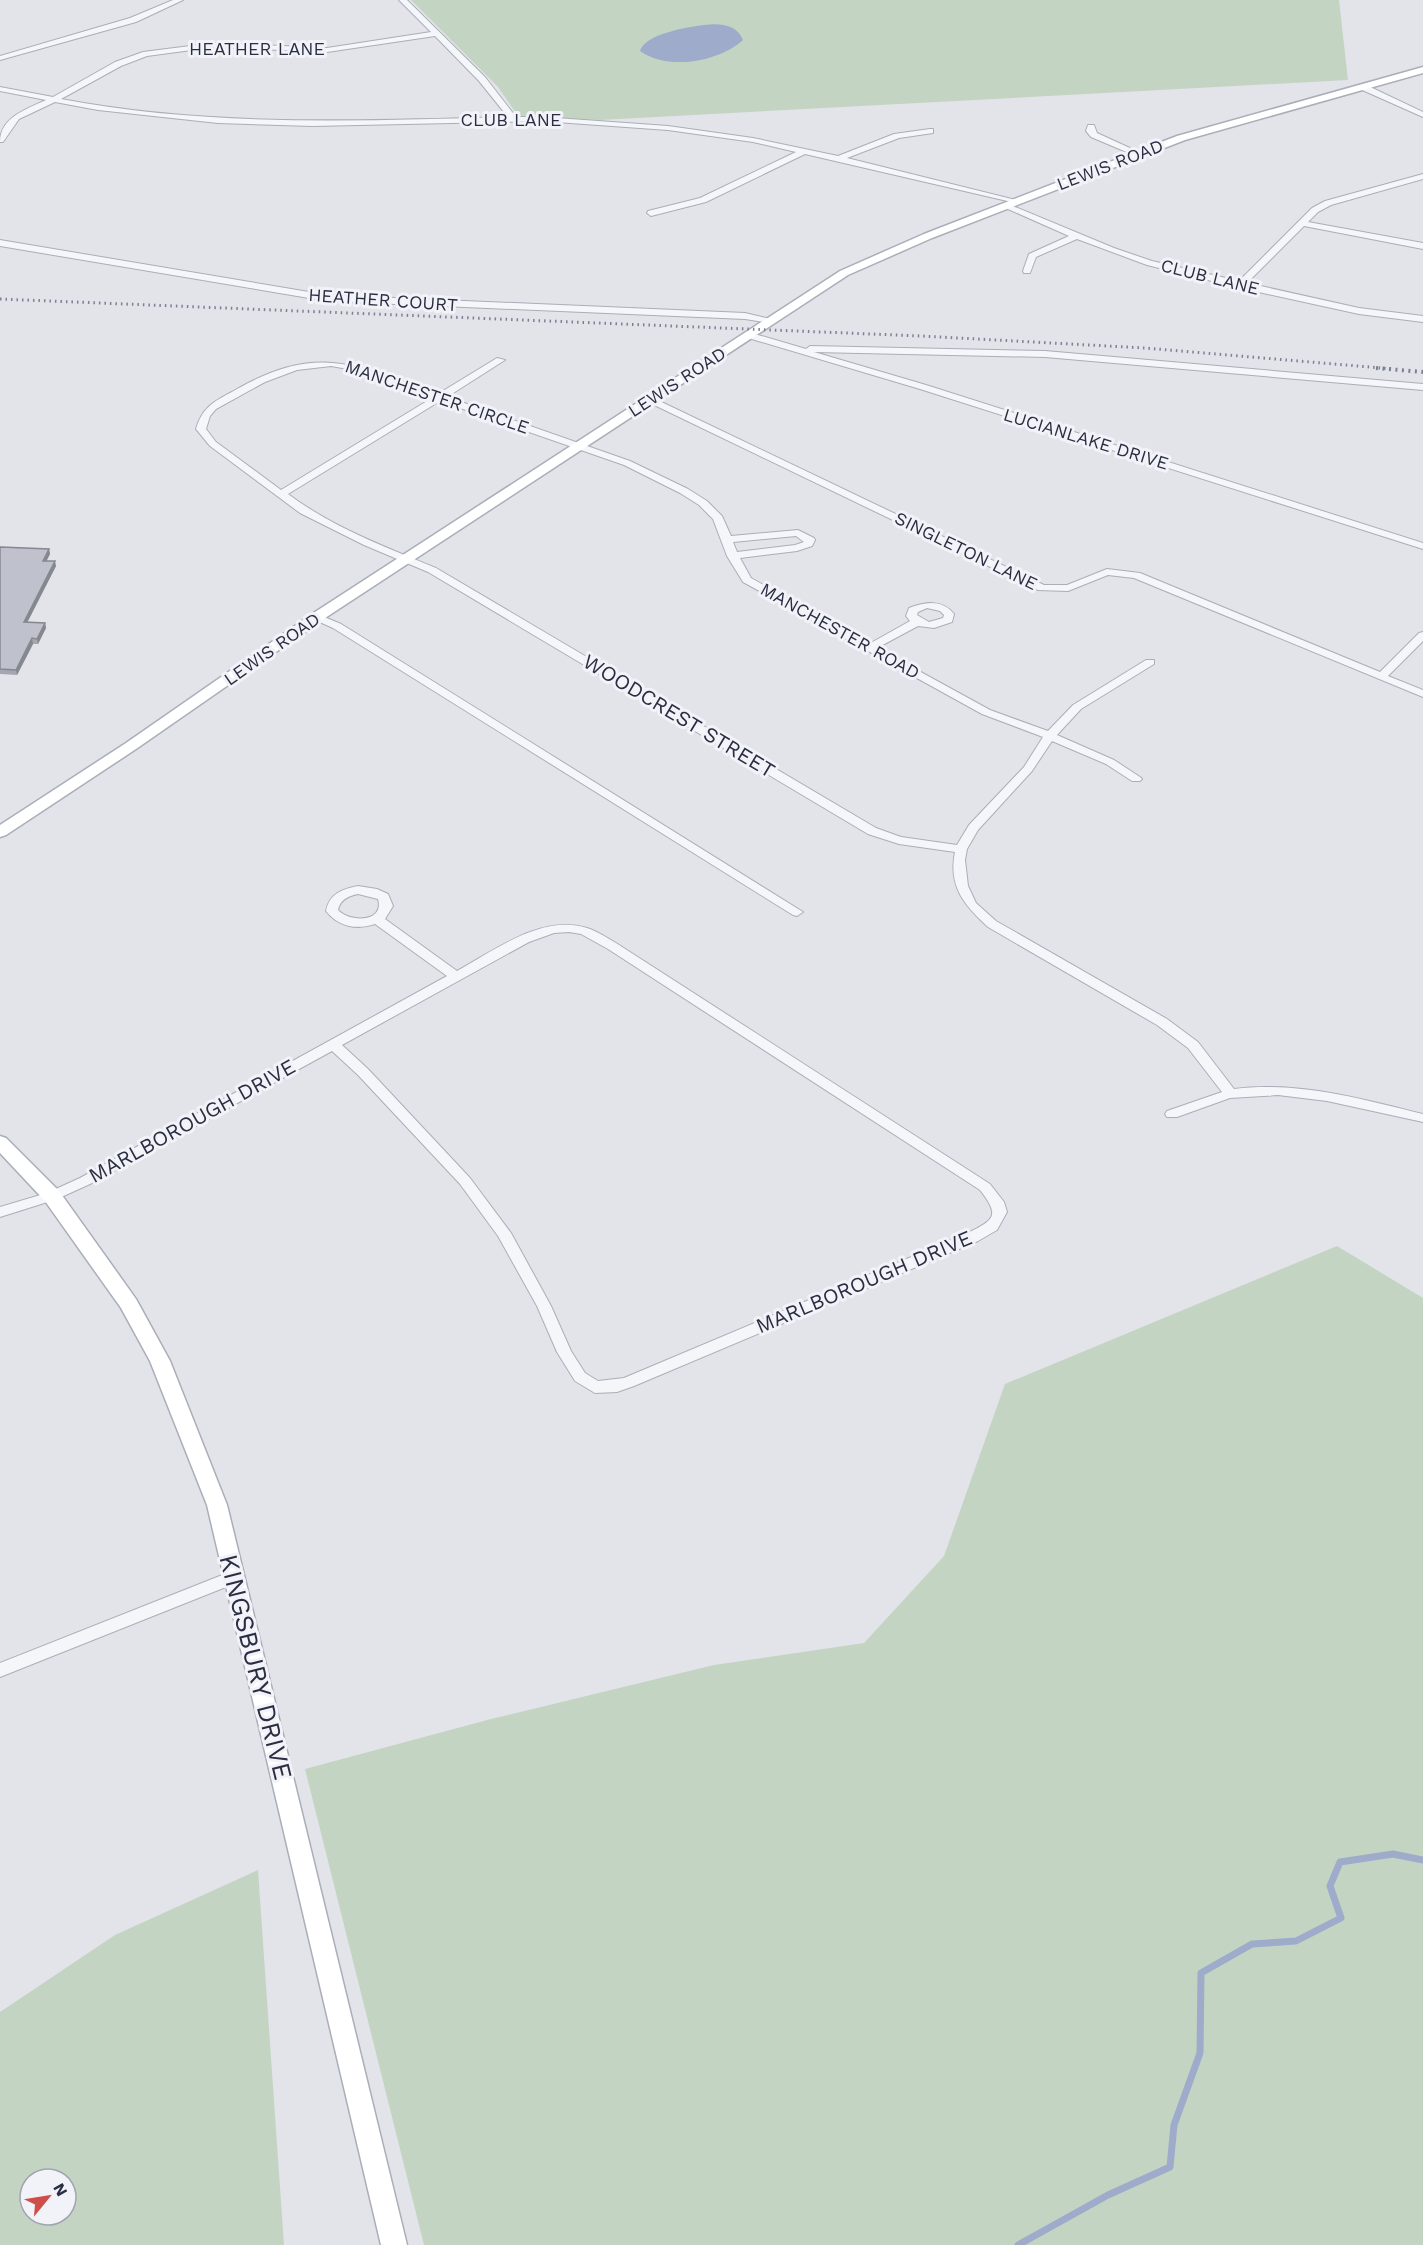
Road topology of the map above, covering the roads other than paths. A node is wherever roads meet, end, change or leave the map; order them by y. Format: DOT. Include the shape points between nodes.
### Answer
graph roads {
  1 [pos="179,0"];
  2 [pos="403,0"];
  3 [pos="436,33"];
  4 [pos="0,58"];
  5 [pos="1423,70"];
  6 [pos="1363,87"];
  7 [pos="0,89"];
  8 [pos="53,100"];
  9 [pos="1423,115"];
  10 [pos="513,119"];
  11 [pos="1091,127"];
  12 [pos="930,131"];
  13 [pos="0,140"];
  14 [pos="804,151"];
  15 [pos="1139,154"];
  16 [pos="841,158"];
  17 [pos="1423,176"];
  18 [pos="1010,204"];
  19 [pos="651,213"];
  20 [pos="1301,223"];
  21 [pos="1076,236"];
  22 [pos="0,243"];
  23 [pos="1423,246"];
  24 [pos="1027,271"];
  25 [pos="1240,285"];
  26 [pos="1423,319"];
  27 [pos="771,320"];
  28 [pos="748,335"];
  29 [pos="793,348"];
  30 [pos="500,360"];
  31 [pos="1423,387"];
  32 [pos="438,397"];
  33 [pos="651,400"];
  34 [pos="580,446"];
  35 [pos="281,494"];
  36 [pos="726,540"];
  37 [pos="1423,546"];
  38 [pos="732,556"];
  39 [pos="407,558"];
  40 [pos="317,617"];
  41 [pos="917,622"];
  42 [pos="1423,635"];
  43 [pos="870,648"];
  44 [pos="1150,662"];
  45 [pos="1381,677"];
  46 [pos="1423,694"];
  47 [pos="1050,736"];
  48 [pos="1136,779"];
  49 [pos="0,832"];
  50 [pos="961,849"];
  51 [pos="797,912"];
  52 [pos="377,919"];
  53 [pos="455,976"];
  54 [pos="332,1044"];
  55 [pos="1231,1094"];
  56 [pos="1173,1114"];
  57 [pos="1423,1118"];
  58 [pos="0,1142"];
  59 [pos="52,1197"];
  60 [pos="0,1212"];
  61 [pos="235,1576"];
  62 [pos="0,1670"];
  63 [pos="394,2245"];
  1 -- 4 [label="street" via="133,20"];
  2 -- 3 [label="street"];
  3 -- 8 [label="street, HEATHER LANE" via="327,50 189,46 125,61"];
  3 -- 10 [label="street" via="482,79"];
  5 -- 6 [label="street, LEWIS ROAD"];
  6 -- 9 [label="street"];
  6 -- 15 [label="street, LEWIS ROAD" via="1228,123"];
  7 -- 8 [label="street, CLUB LANE"];
  8 -- 10 [label="street, CLUB LANE" via="155,116 255,123"];
  8 -- 13 [label="street" via="16,117"];
  10 -- 14 [label="street, CLUB LANE" via="668,128 728,135"];
  11 -- 15 [label="street" via="1094,135"];
  12 -- 16 [label="street" via="897,136"];
  14 -- 16 [label="street, CLUB LANE"];
  14 -- 19 [label="street" via="703,200"];
  15 -- 18 [label="street, LEWIS ROAD"];
  16 -- 18 [label="street, CLUB LANE"];
  17 -- 20 [label="street" via="1328,203"];
  18 -- 21 [label="street, CLUB LANE"];
  18 -- 27 [label="street, LEWIS ROAD" via="871,259"];
  20 -- 23 [label="street"];
  20 -- 25 [label="street"];
  21 -- 24 [label="street" via="1032,256"];
  21 -- 25 [label="street, CLUB LANE" via="1126,256"];
  22 -- 27 [label="street, HEATHER COURT" via="315,297"];
  25 -- 26 [label="street, CLUB LANE" via="1359,311"];
  27 -- 28 [label="street, LEWIS ROAD"];
  28 -- 29 [label="street, LUCIANLAKE DRIVE"];
  28 -- 33 [label="street, LEWIS ROAD"];
  29 -- 31 [label="street" via="1045,354"];
  29 -- 37 [label="street, LUCIANLAKE DRIVE"];
  30 -- 32 [label="street"];
  32 -- 34 [label="street, MANCHESTER CIRCLE"];
  32 -- 35 [label="street"];
  32 -- 35 [label="street, MANCHESTER CIRCLE" via="350,367 315,362 277,372 213,407 202,422 204,435"];
  33 -- 34 [label="street, LEWIS ROAD"];
  33 -- 45 [label="street, SINGLETON LANE" via="1042,588 1068,588 1107,572 1136,575"];
  34 -- 36 [label="street, MANCHESTER ROAD" via="636,467 694,497 718,518"];
  34 -- 39 [label="street, LEWIS ROAD"];
  35 -- 39 [label="street, MANCHESTER CIRCLE" via="321,521"];
  36 -- 38 [label="street, MANCHESTER ROAD"];
  36 -- 38 [label="street" via="798,533 810,540 797,548"];
  38 -- 43 [label="street, MANCHESTER ROAD" via="747,580"];
  39 -- 40 [label="street, LEWIS ROAD"];
  39 -- 50 [label="street, WOODCREST STREET" via="461,586 872,831 899,840"];
  40 -- 49 [label="street, LEWIS ROAD"];
  40 -- 51 [label="street"];
  41 -- 43 [label="street"];
  42 -- 45 [label="street"];
  43 -- 47 [label="street, MANCHESTER ROAD" via="986,712"];
  44 -- 47 [label="street" via="1086,701"];
  45 -- 46 [label="street, SINGLETON LANE"];
  47 -- 48 [label="street, MANCHESTER ROAD" via="1110,762"];
  47 -- 50 [label="street" via="1034,761 973,828"];
  50 -- 55 [label="street" via="962,886 978,912 992,924 1162,1022 1193,1045"];
  52 -- 53 [label="street"];
  53 -- 54 [label="street, MARLBOROUGH DRIVE"];
  53 -- 54 [label="street, MARLBOROUGH DRIVE" via="540,933 562,928 585,931 985,1186 999,1205 997,1219 992,1227 973,1237 863,1284 629,1382 596,1387 573,1367 504,1233 465,1181"];
  54 -- 59 [label="street, MARLBOROUGH DRIVE"];
  55 -- 56 [label="street"];
  55 -- 57 [label="street" via="1290,1092"];
  58 -- 59 [label="street, KINGSBURY DRIVE"];
  59 -- 60 [label="street, MARLBOROUGH DRIVE"];
  59 -- 61 [label="street, KINGSBURY DRIVE" via="129,1304 160,1361 217,1505"];
  61 -- 62 [label="street"];
  61 -- 63 [label="street, KINGSBURY DRIVE"];
}
